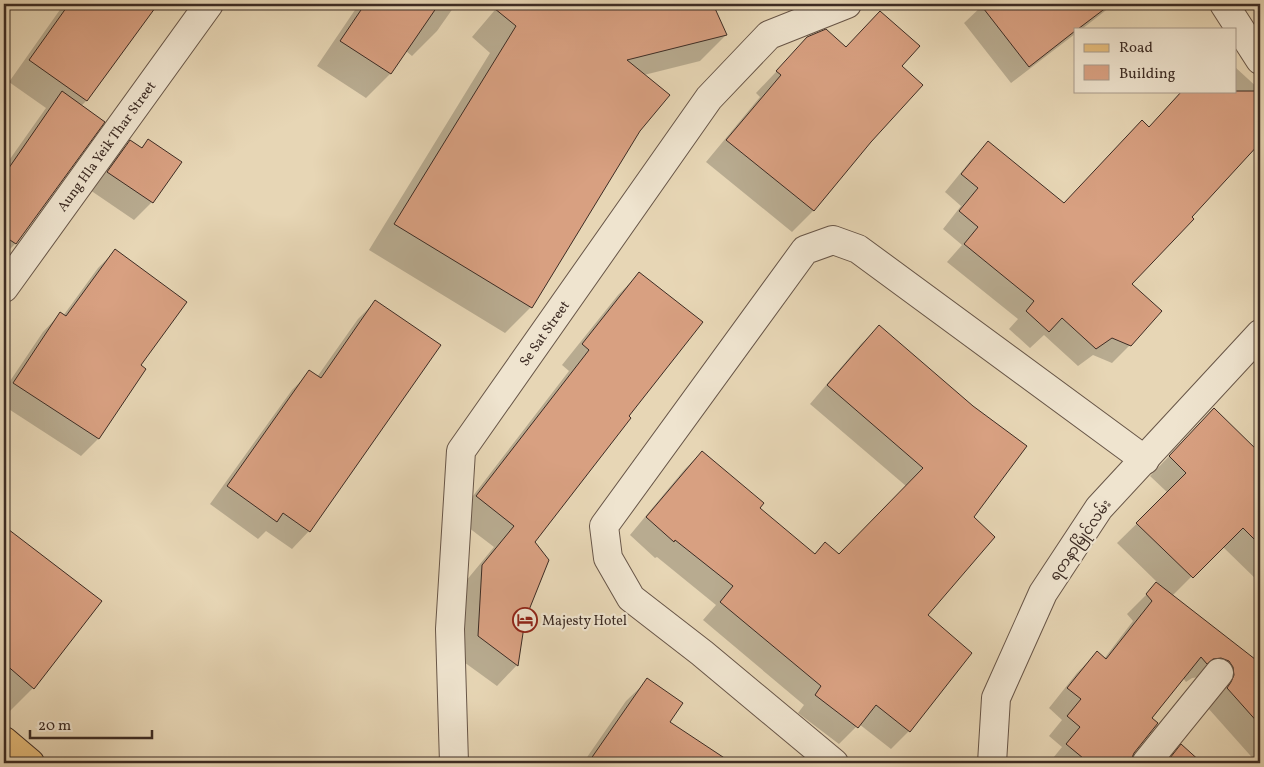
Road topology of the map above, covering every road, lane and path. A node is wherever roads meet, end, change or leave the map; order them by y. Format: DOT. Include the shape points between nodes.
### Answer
graph roads {
  1 [pos="209,4"];
  2 [pos="847,4"];
  3 [pos="1224,4"];
  4 [pos="1260,60"];
  5 [pos="4,288"];
  6 [pos="1260,334"];
  7 [pos="1145,460"];
  8 [pos="1219,673"];
  9 [pos="4,741"];
  10 [pos="30,763"];
  11 [pos="454,763"];
  12 [pos="834,763"];
  13 [pos="992,763"];
  14 [pos="1146,763"];
  1 -- 5 [label="street, Aung Hla Yeik Thar Street"];
  2 -- 11 [label="street, Se Sat Street" via="769,35 710,98 461,451 450,629"];
  3 -- 4 [label="street"];
  6 -- 7 [label="street, ရတနာမြိုင်လမ်း"];
  7 -- 12 [label="street" via="858,248 834,240 805,250 604,526 608,558 631,598"];
  7 -- 13 [label="street, ရတနာမြိုင်လမ်း" via="1099,508 1043,593 996,698"];
  8 -- 14 [label="street"];
  9 -- 10 [label="main road"];
}
